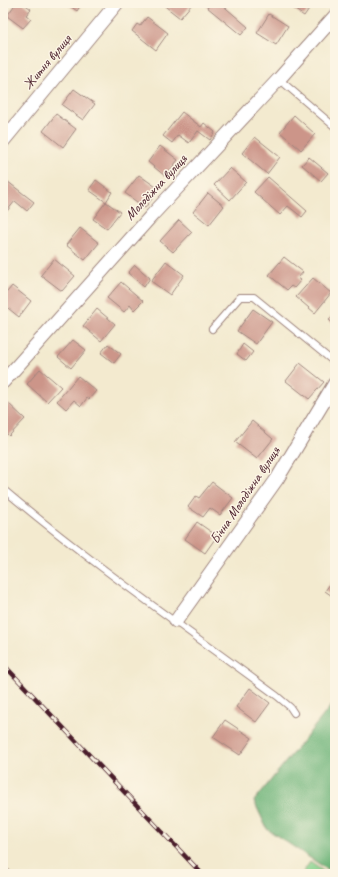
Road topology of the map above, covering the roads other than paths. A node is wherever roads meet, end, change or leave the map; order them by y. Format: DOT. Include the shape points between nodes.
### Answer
graph roads {
  1 [pos="117,3"];
  2 [pos="335,16"];
  3 [pos="279,79"];
  4 [pos="335,127"];
  5 [pos="3,141"];
  6 [pos="212,329"];
  7 [pos="335,362"];
  8 [pos="3,382"];
  9 [pos="335,383"];
  10 [pos="3,489"];
  11 [pos="176,621"];
  12 [pos="294,713"];
  13 [pos="3,870"];
  14 [pos="9,874"];
  1 -- 5 [label="street, Житня вулиця"];
  2 -- 3 [label="street, Молодіжна вулиця"];
  3 -- 4 [label="lane"];
  3 -- 8 [label="street, Молодіжна вулиця" via="152,214"];
  6 -- 7 [label="lane" via="240,297 254,297"];
  9 -- 11 [label="street, Бічна Молодіжна вулиця" via="277,479"];
  10 -- 11 [label="lane" via="43,523"];
  11 -- 12 [label="lane" via="277,696"];
  13 -- 14 [label="lane"];
}
